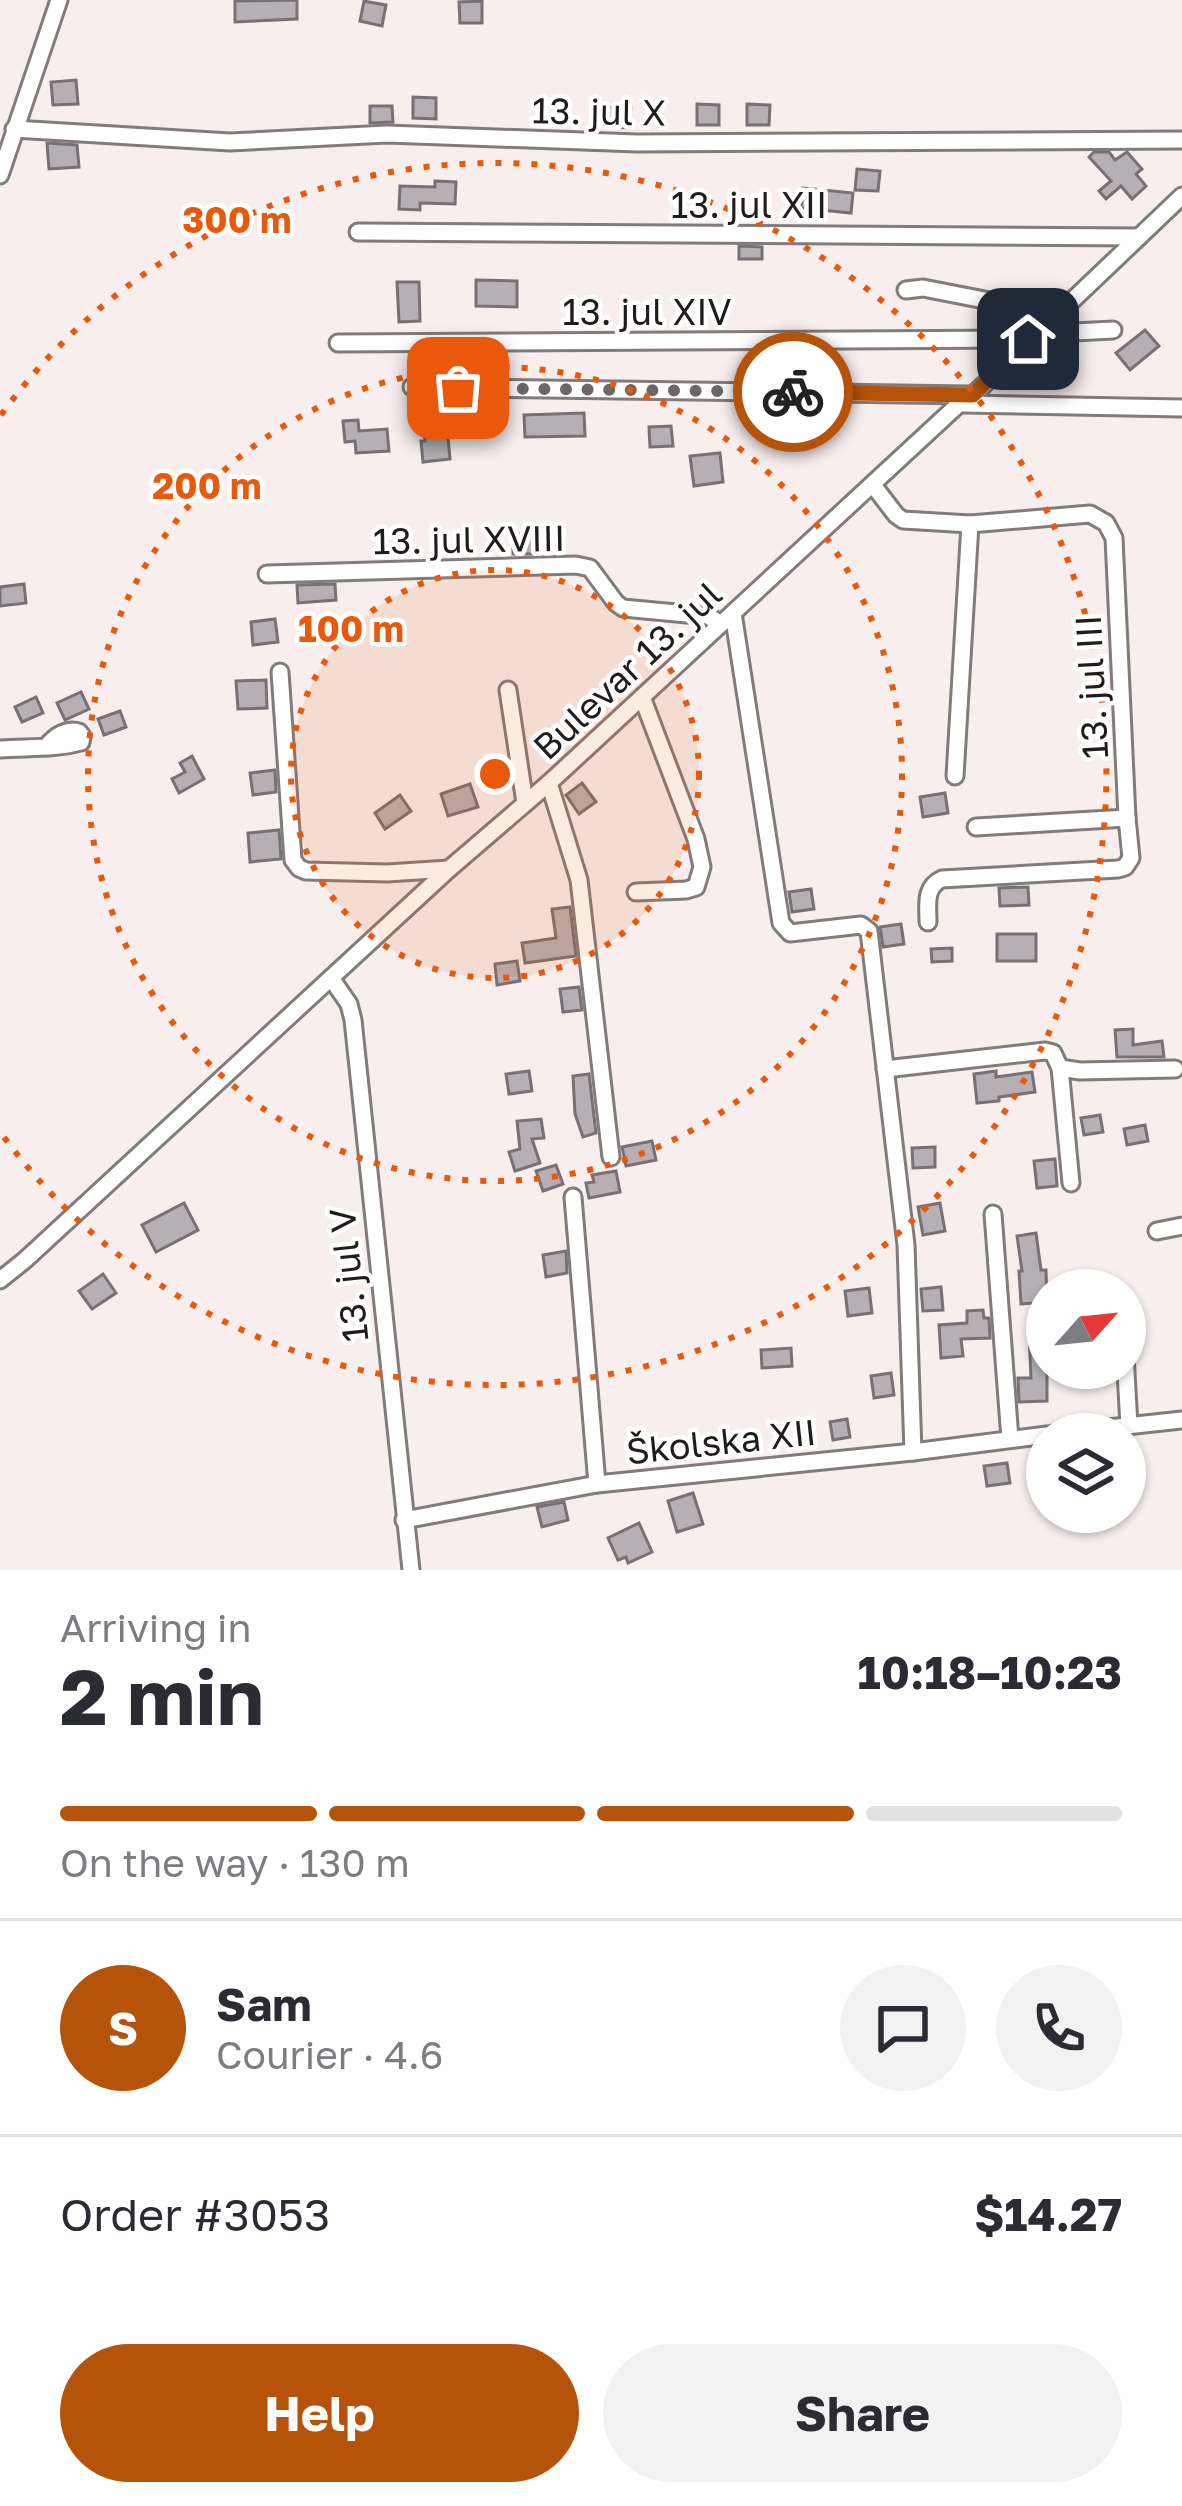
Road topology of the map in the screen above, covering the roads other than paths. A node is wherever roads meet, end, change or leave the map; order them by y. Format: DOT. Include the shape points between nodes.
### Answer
graph roads {
  1 [pos="59,0"];
  2 [pos="14,129"];
  3 [pos="1182,140"];
  4 [pos="0,175"];
  5 [pos="1182,196"];
  6 [pos="358,232"];
  7 [pos="1139,237"];
  8 [pos="906,290"];
  9 [pos="1056,314"];
  10 [pos="1113,330"];
  11 [pos="1032,336"];
  12 [pos="338,343"];
  13 [pos="412,387"];
  14 [pos="966,399"];
  15 [pos="1182,408"];
  16 [pos="873,485"];
  17 [pos="970,524"];
  18 [pos="267,574"];
  19 [pos="727,619"];
  20 [pos="280,672"];
  21 [pos="508,690"];
  22 [pos="642,698"];
  23 [pos="47,746"];
  24 [pos="0,748"];
  25 [pos="955,776"];
  26 [pos="549,783"];
  27 [pos="525,803"];
  28 [pos="1127,818"];
  29 [pos="976,827"];
  30 [pos="449,869"];
  31 [pos="636,892"];
  32 [pos="928,922"];
  33 [pos="332,978"];
  34 [pos="1060,1068"];
  35 [pos="885,1069"];
  36 [pos="1175,1070"];
  37 [pos="611,1157"];
  38 [pos="1071,1183"];
  39 [pos="573,1197"];
  40 [pos="993,1214"];
  41 [pos="1182,1226"];
  42 [pos="1157,1231"];
  43 [pos="0,1280"];
  44 [pos="1182,1420"];
  45 [pos="1146,1424"];
  46 [pos="1026,1436"];
  47 [pos="1010,1438"];
  48 [pos="913,1452"];
  49 [pos="597,1484"];
  50 [pos="404,1520"];
  51 [pos="411,1570"];
  1 -- 2 [label="street"];
  2 -- 3 [label="street, 13. jul X" via="230,142 387,134 637,143"];
  2 -- 4 [label="street"];
  5 -- 7 [label="street, Bulevar 13. jul"];
  6 -- 7 [label="street, 13. jul XII"];
  7 -- 9 [label="street, Bulevar 13. jul"];
  8 -- 9 [label="street"];
  9 -- 11 [label="street, Bulevar 13. jul"];
  10 -- 11 [label="street, 13. jul XIV"];
  11 -- 12 [label="street, 13. jul XIV"];
  11 -- 14 [label="street, Bulevar 13. jul"];
  13 -- 14 [label="street"];
  14 -- 15 [label="street"];
  14 -- 16 [label="street, Bulevar 13. jul"];
  16 -- 17 [label="street, 13. jul III" via="903,520"];
  16 -- 19 [label="street, Bulevar 13. jul"];
  17 -- 25 [label="street"];
  17 -- 28 [label="street, 13. jul III" via="1090,514 1106,523 1114,538"];
  18 -- 19 [label="street, 13. jul XVIII" via="576,565 590,568 623,608"];
  19 -- 22 [label="street, Bulevar 13. jul"];
  19 -- 35 [label="street" via="781,923 790,933 861,925 869,931"];
  20 -- 30 [label="street" via="299,868"];
  21 -- 27 [label="street"];
  22 -- 26 [label="street, Bulevar 13. jul"];
  22 -- 31 [label="street" via="702,867 686,890"];
  23 -- 24 [label="street"];
  26 -- 27 [label="street, Bulevar 13. jul"];
  26 -- 37 [label="street" via="579,880"];
  27 -- 30 [label="street, Bulevar 13. jul"];
  28 -- 29 [label="street"];
  28 -- 32 [label="street, 13. jul III" via="1132,858 1125,866 942,879 928,894"];
  30 -- 33 [label="street, Bulevar 13. jul"];
  33 -- 43 [label="street, Bulevar 13. jul"];
  33 -- 50 [label="street, 13. jul V" via="353,1020"];
  34 -- 35 [label="street" via="1045,1051"];
  34 -- 36 [label="street"];
  34 -- 38 [label="street"];
  35 -- 48 [label="street" via="906,1245"];
  39 -- 49 [label="street"];
  40 -- 47 [label="street"];
  41 -- 42 [label="street"];
  44 -- 45 [label="street, Školska XII"];
  46 -- 47 [label="street, Školska XII"];
  47 -- 48 [label="street, Školska XII"];
  48 -- 49 [label="street, Školska XII"];
  49 -- 50 [label="street, Školska XII"];
  50 -- 51 [label="street, 13. jul V"];
}
